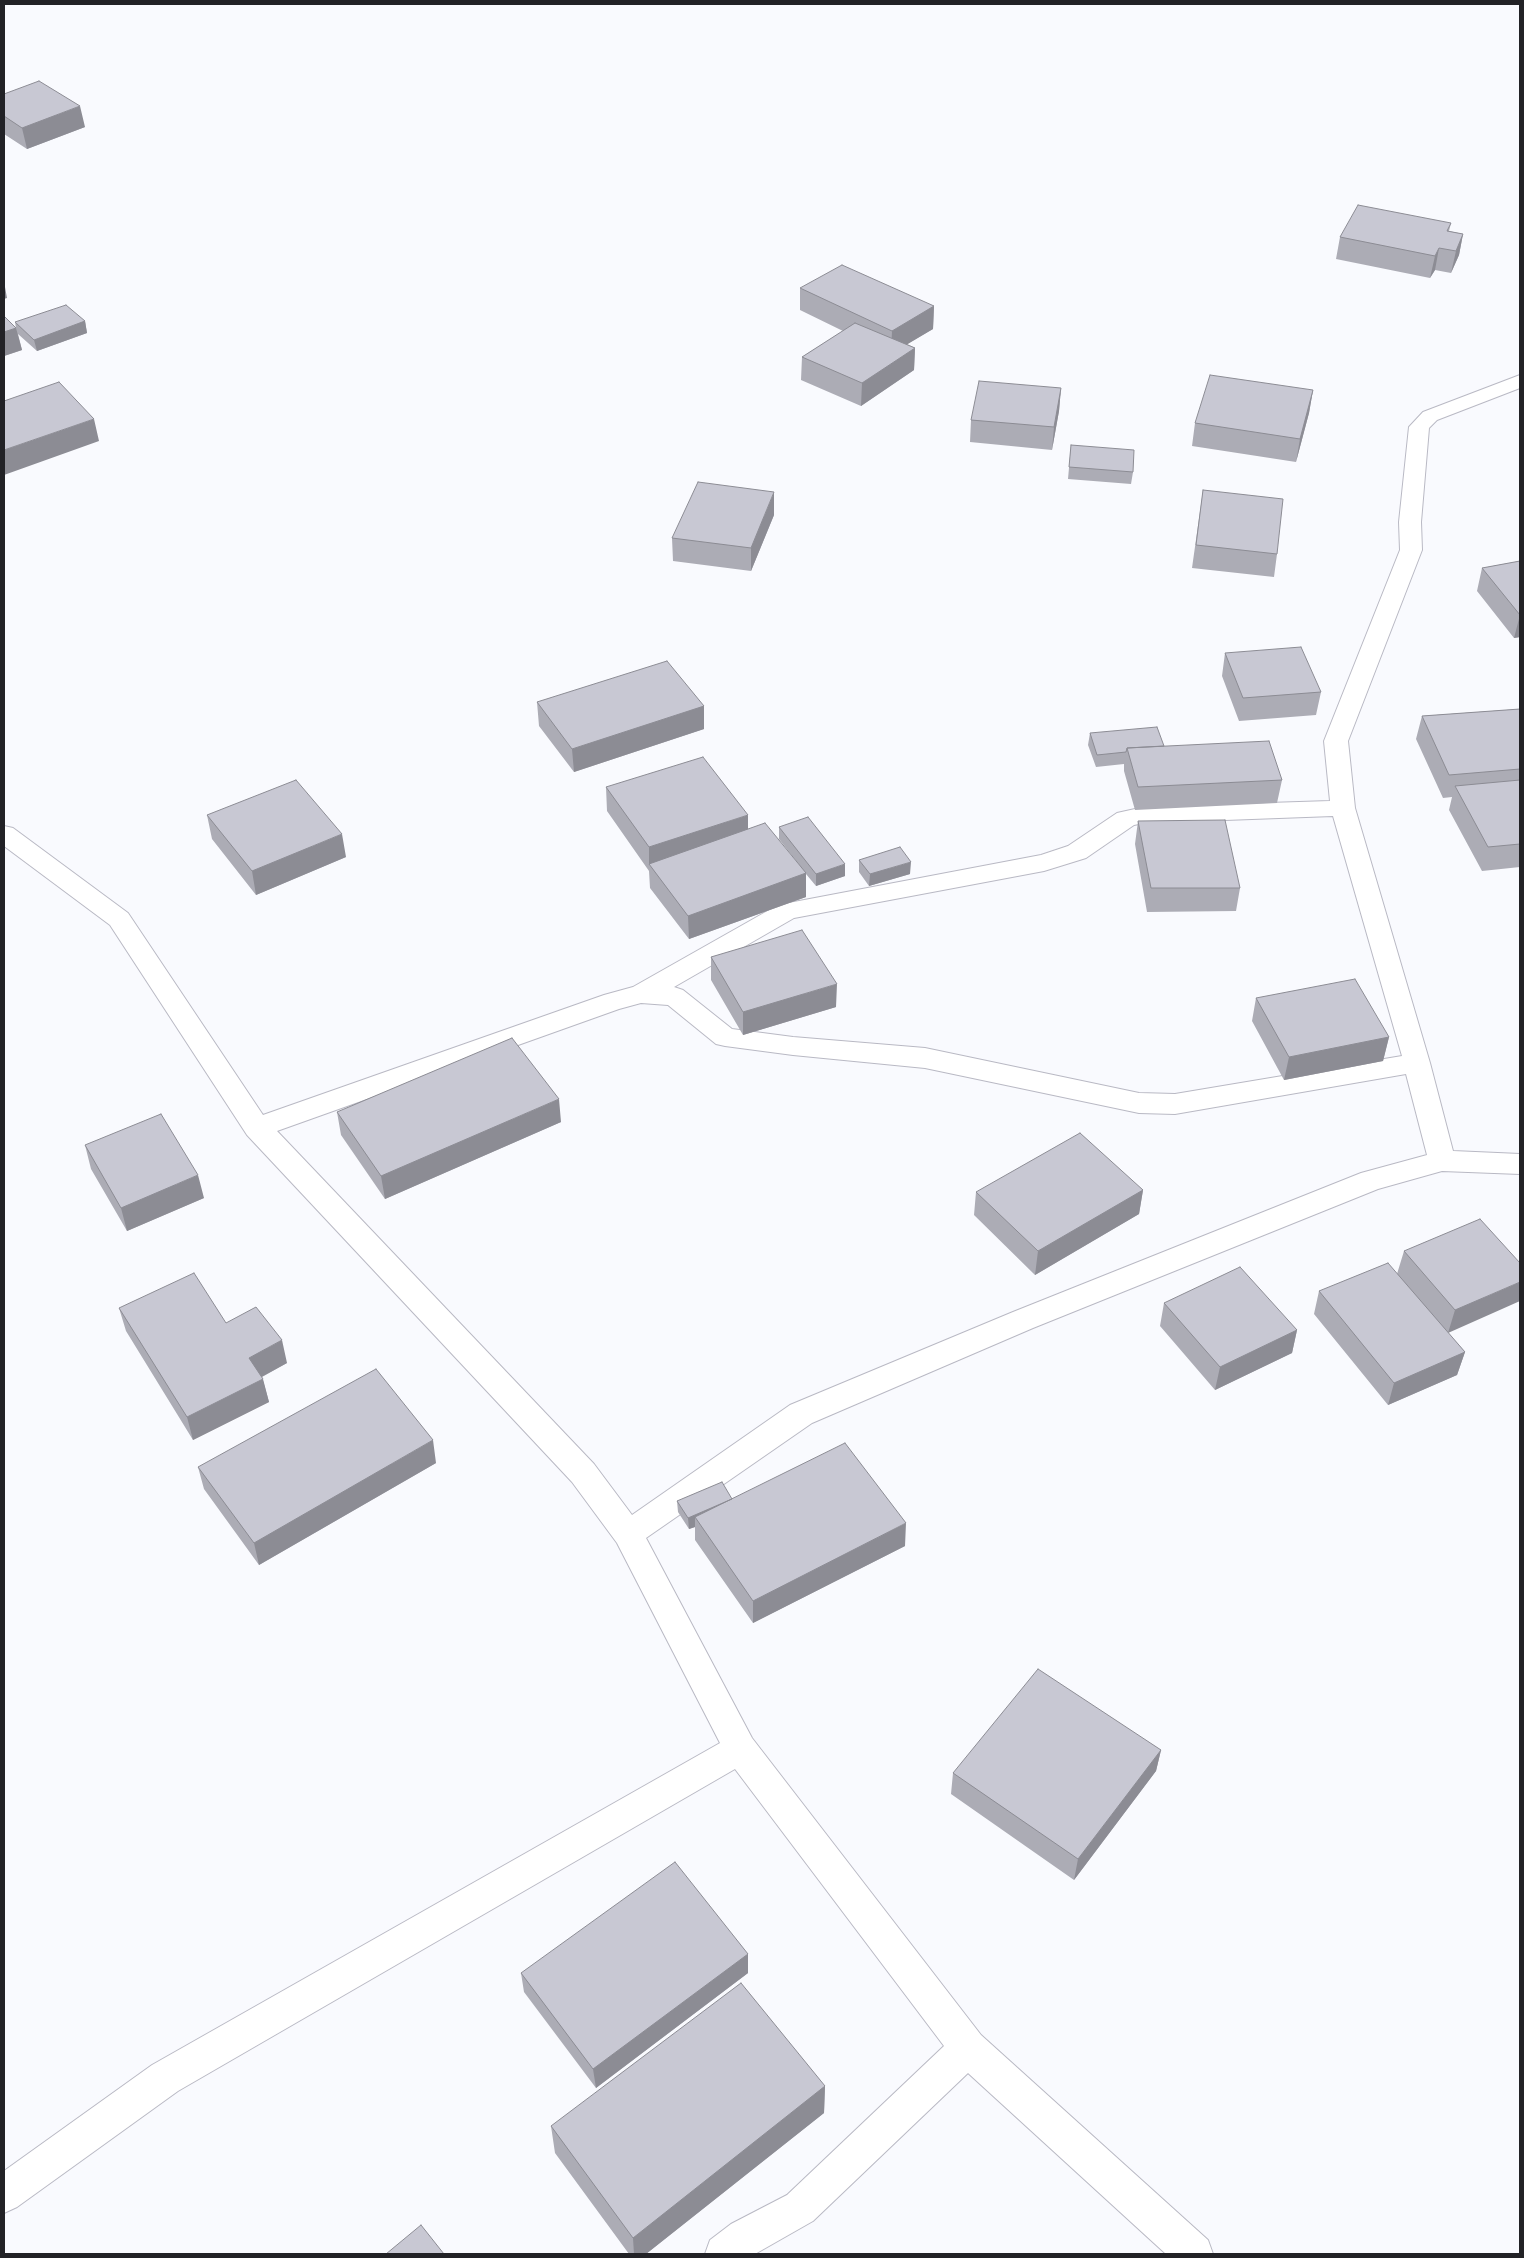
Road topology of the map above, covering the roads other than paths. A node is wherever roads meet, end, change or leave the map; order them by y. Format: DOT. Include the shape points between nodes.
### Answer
graph roads {
  1 [pos="1520,381"];
  2 [pos="1343,808"];
  3 [pos="4,834"];
  4 [pos="641,994"];
  5 [pos="1417,1063"];
  6 [pos="257,1128"];
  7 [pos="1442,1161"];
  8 [pos="1520,1164"];
  9 [pos="628,1534"];
  10 [pos="740,1749"];
  11 [pos="968,2048"];
  12 [pos="4,2194"];
  13 [pos="724,2254"];
  14 [pos="1194,2254"];
  1 -- 2 [label="street" via="1430,416 1419,427 1410,522 1411,550 1336,741"];
  2 -- 4 [label="street" via="1144,815 1126,819 1077,852 1044,863 788,911"];
  2 -- 5 [label="street"];
  3 -- 6 [label="street" via="119,919"];
  4 -- 5 [label="street" via="674,996 725,1037 925,1058 1139,1103 1175,1104"];
  4 -- 6 [label="street" via="613,1001"];
  5 -- 7 [label="street"];
  6 -- 9 [label="street" via="583,1473"];
  7 -- 8 [label="street"];
  7 -- 9 [label="street" via="1371,1180 1023,1320 801,1414"];
  9 -- 10 [label="street"];
  10 -- 11 [label="street"];
  10 -- 12 [label="street" via="165,2078"];
  11 -- 13 [label="street" via="800,2208 745,2238"];
  11 -- 14 [label="street"];
}
